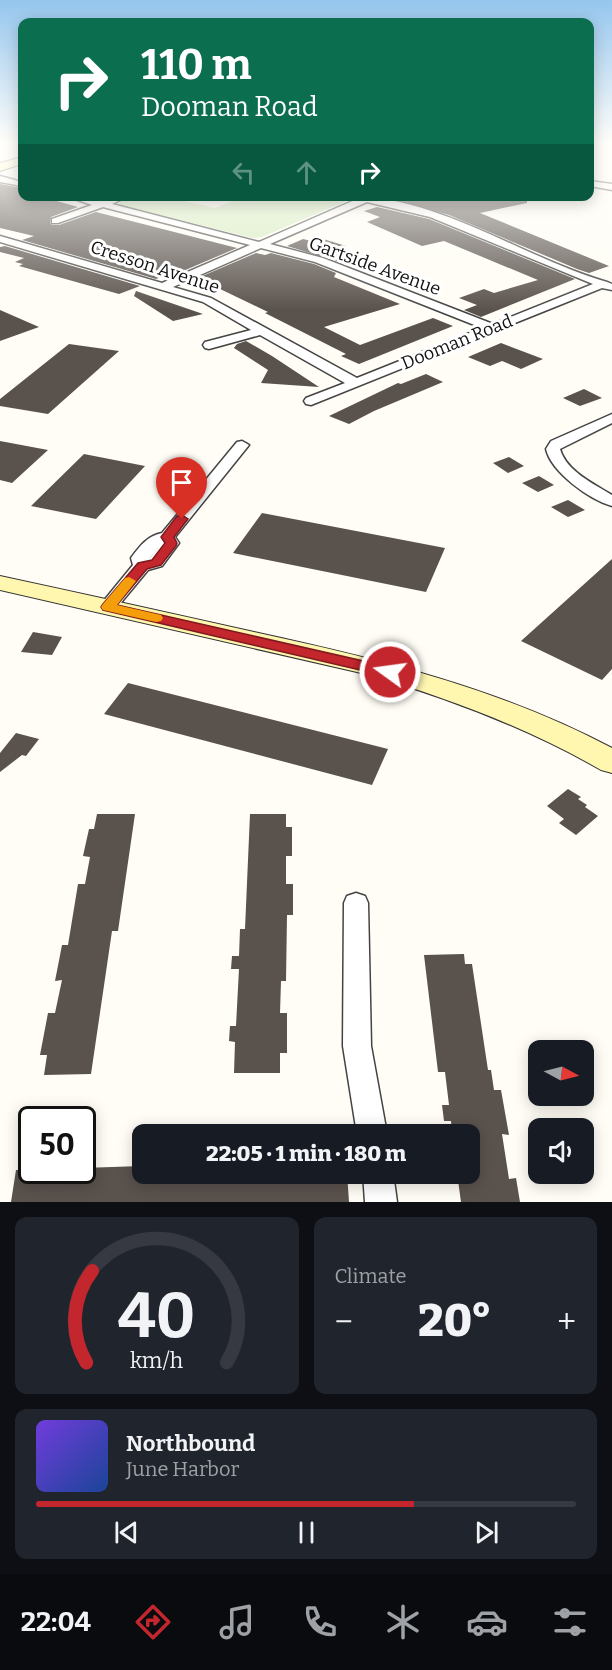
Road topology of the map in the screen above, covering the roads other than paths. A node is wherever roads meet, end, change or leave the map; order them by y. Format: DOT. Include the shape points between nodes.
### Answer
graph roads {
  1 [pos="90,201"];
  2 [pos="111,201"];
  3 [pos="361,201"];
  4 [pos="374,201"];
  5 [pos="102,204"];
  6 [pos="55,221"];
  7 [pos="0,238"];
  8 [pos="260,245"];
  9 [pos="165,286"];
  10 [pos="608,286"];
  11 [pos="492,328"];
  12 [pos="261,331"];
  13 [pos="209,345"];
  14 [pos="354,382"];
  15 [pos="311,400"];
  16 [pos="612,418"];
  17 [pos="242,445"];
  18 [pos="612,501"];
  19 [pos="0,583"];
  20 [pos="108,607"];
  21 [pos="612,762"];
  22 [pos="356,903"];
  23 [pos="370,1124"];
  24 [pos="379,1184"];
  25 [pos="381,1202"];
  1 -- 5 [label="street, Gartside Avenue"];
  2 -- 5 [label="street"];
  3 -- 8 [label="street"];
  4 -- 10 [label="street" via="433,216"];
  5 -- 6 [label="street"];
  5 -- 8 [label="street, Gartside Avenue"];
  7 -- 9 [label="street, Cresson Avenue"];
  8 -- 9 [label="street"];
  8 -- 11 [label="street, Gartside Avenue" via="336,266"];
  9 -- 12 [label="street, Cresson Avenue" via="207,300"];
  10 -- 11 [label="street, Dooman Road"];
  11 -- 14 [label="street, Dooman Road"];
  12 -- 13 [label="street"];
  12 -- 14 [label="street, Cresson Avenue"];
  14 -- 15 [label="street, Dooman Road"];
  16 -- 18 [label="street" via="556,444 553,449 556,460 566,470"];
  17 -- 20 [label="street" via="167,537 171,543 156,562 142,566"];
  19 -- 20 [label="main road"];
  20 -- 21 [label="main road" via="424,681 534,721"];
  22 -- 23 [label="street" via="357,1046"];
  24 -- 25 [label="street"];
}
